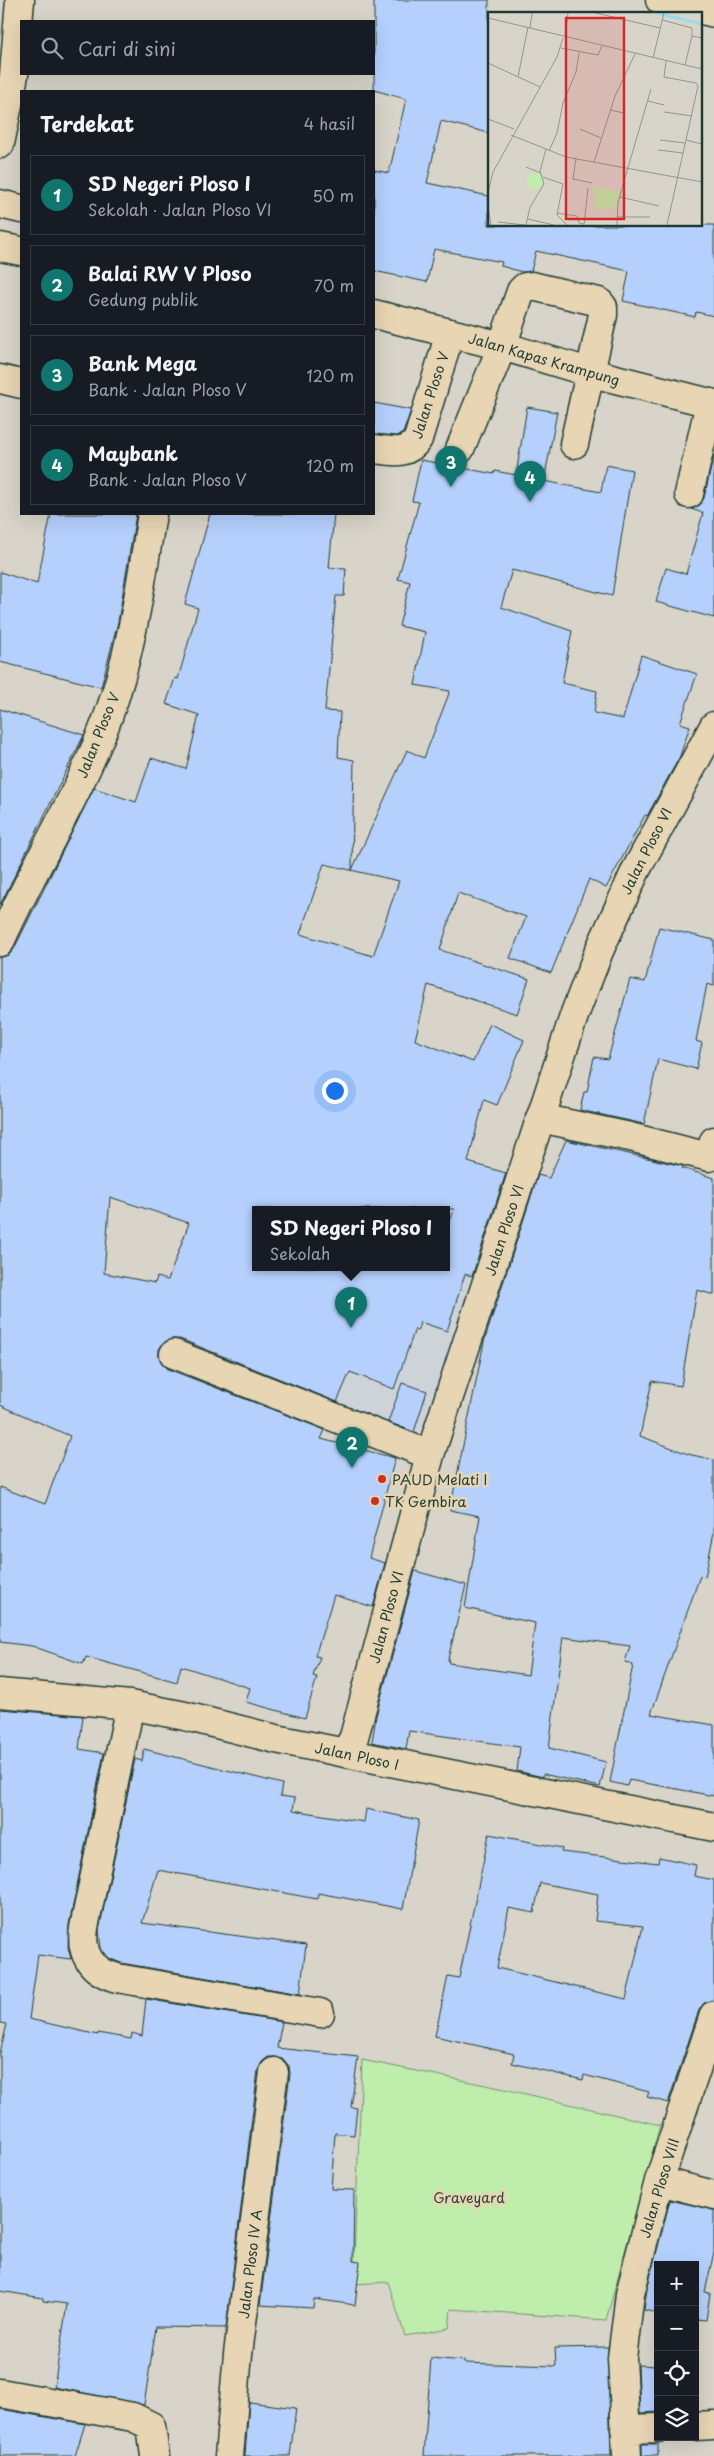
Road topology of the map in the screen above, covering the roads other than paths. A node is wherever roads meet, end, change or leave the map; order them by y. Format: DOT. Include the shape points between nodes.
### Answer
graph roads {
  1 [pos="20,0"];
  2 [pos="660,0"];
  3 [pos="714,13"];
  4 [pos="0,144"];
  5 [pos="0,204"];
  6 [pos="20,209"];
  7 [pos="0,247"];
  8 [pos="20,251"];
  9 [pos="375,314"];
  10 [pos="450,333"];
  11 [pos="502,346"];
  12 [pos="592,372"];
  13 [pos="0,378"];
  14 [pos="20,384"];
  15 [pos="712,404"];
  16 [pos="574,444"];
  17 [pos="460,449"];
  18 [pos="375,450"];
  19 [pos="689,494"];
  20 [pos="152,515"];
  21 [pos="714,726"];
  22 [pos="0,942"];
  23 [pos="540,1118"];
  24 [pos="714,1141"];
  25 [pos="174,1354"];
  26 [pos="430,1456"];
  27 [pos="0,1693"];
  28 [pos="130,1705"];
  29 [pos="346,1753"];
  30 [pos="714,1827"];
  31 [pos="320,2013"];
  32 [pos="714,2015"];
  33 [pos="274,2072"];
  34 [pos="659,2180"];
  35 [pos="714,2195"];
  36 [pos="0,2393"];
  37 [pos="714,2425"];
  38 [pos="699,2426"];
  39 [pos="654,2428"];
  40 [pos="625,2429"];
  41 [pos="155,2456"];
  42 [pos="229,2456"];
  43 [pos="627,2456"];
  1 -- 4 [label="street" via="14,75"];
  2 -- 3 [label="street"];
  5 -- 6 [label="street"];
  7 -- 8 [label="street"];
  9 -- 10 [label="street, Jalan Kapas Krampung"];
  10 -- 11 [label="street, Jalan Kapas Krampung"];
  10 -- 18 [label="street, Jalan Ploso V" via="418,439 407,450"];
  11 -- 12 [label="street, Jalan Kapas Krampung"];
  11 -- 12 [label="street" via="521,291 526,286 599,302 603,315"];
  11 -- 17 [label="street"];
  12 -- 15 [label="street, Jalan Kapas Krampung"];
  12 -- 16 [label="street"];
  13 -- 14 [label="street"];
  15 -- 19 [label="street"];
  20 -- 22 [label="street, Jalan Ploso V" via="127,658 108,718"];
  21 -- 23 [label="street, Jalan Ploso VI" via="616,910 575,1013"];
  23 -- 24 [label="street" via="709,1157"];
  23 -- 26 [label="street, Jalan Ploso VI"];
  25 -- 26 [label="street"];
  26 -- 29 [label="street, Jalan Ploso VI" via="354,1737"];
  27 -- 28 [label="street, Jalan Ploso I"];
  28 -- 29 [label="street, Jalan Ploso I"];
  28 -- 31 [label="street" via="84,1928 83,1947 89,1962 99,1972 117,1978"];
  29 -- 30 [label="street, Jalan Ploso I"];
  32 -- 34 [label="street, Jalan Ploso VIII"];
  33 -- 42 [label="street, Jalan Ploso IV A" via="238,2354"];
  34 -- 35 [label="street"];
  34 -- 40 [label="street, Jalan Ploso VIII" via="624,2329"];
  36 -- 41 [label="street" via="133,2417 151,2426"];
  37 -- 38 [label="street"];
  39 -- 40 [label="street"];
  40 -- 43 [label="street, Jalan Ploso VIII"];
}
